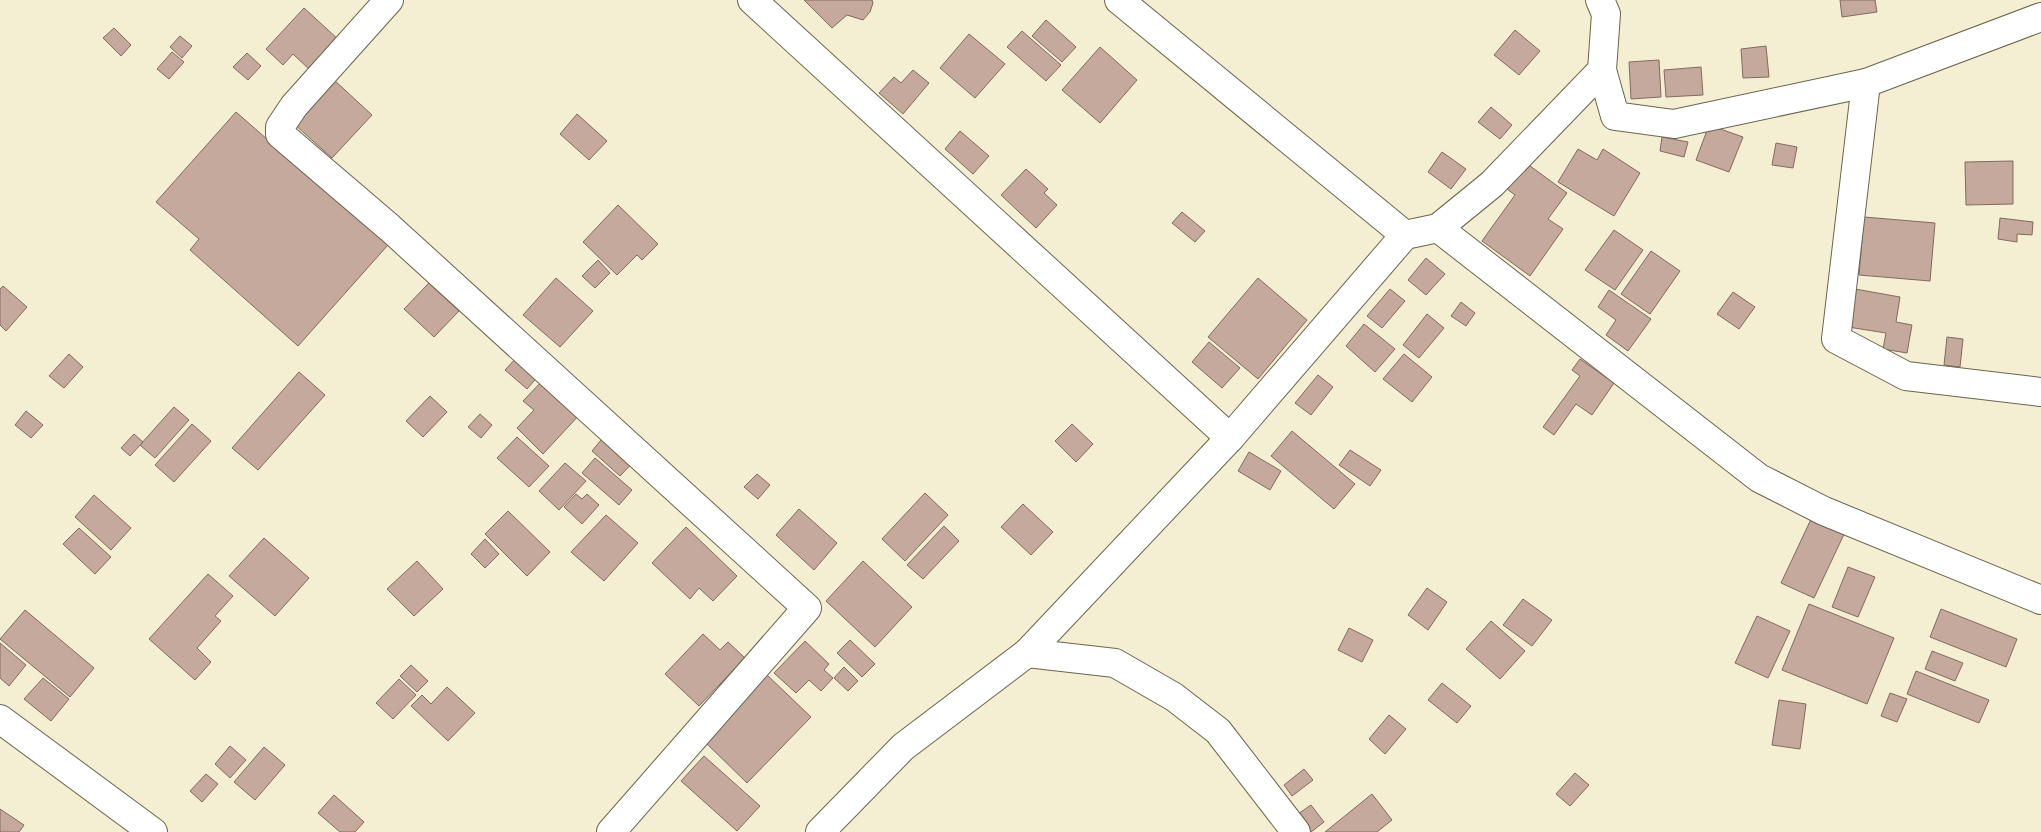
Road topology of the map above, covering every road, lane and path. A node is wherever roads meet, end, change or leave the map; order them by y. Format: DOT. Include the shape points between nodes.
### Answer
graph roads {
  1 [pos="389,0"];
  2 [pos="752,0"];
  3 [pos="1119,0"];
  4 [pos="1600,0"];
  5 [pos="2041,17"];
  6 [pos="1602,70"];
  7 [pos="1866,83"];
  8 [pos="1438,228"];
  9 [pos="1405,235"];
  10 [pos="2041,392"];
  11 [pos="1230,438"];
  12 [pos="2041,600"];
  13 [pos="1027,653"];
  14 [pos="0,719"];
  15 [pos="153,832"];
  16 [pos="611,832"];
  17 [pos="820,832"];
  18 [pos="1296,832"];
  1 -- 16 [label="street" via="294,106 280,127 280,134 390,228 807,608"];
  2 -- 11 [label="street"];
  3 -- 9 [label="street"];
  4 -- 6 [label="street" via="1606,14"];
  5 -- 7 [label="street"];
  6 -- 7 [label="street" via="1615,116 1674,124"];
  6 -- 8 [label="street" via="1492,184"];
  7 -- 10 [label="street" via="1836,339 1906,376"];
  8 -- 9 [label="street"];
  8 -- 12 [label="street" via="1759,478 1824,512"];
  9 -- 11 [label="street"];
  11 -- 13 [label="street"];
  13 -- 17 [label="street" via="903,746"];
  13 -- 18 [label="street" via="1115,663 1174,697 1218,731"];
  14 -- 15 [label="street"];
}
